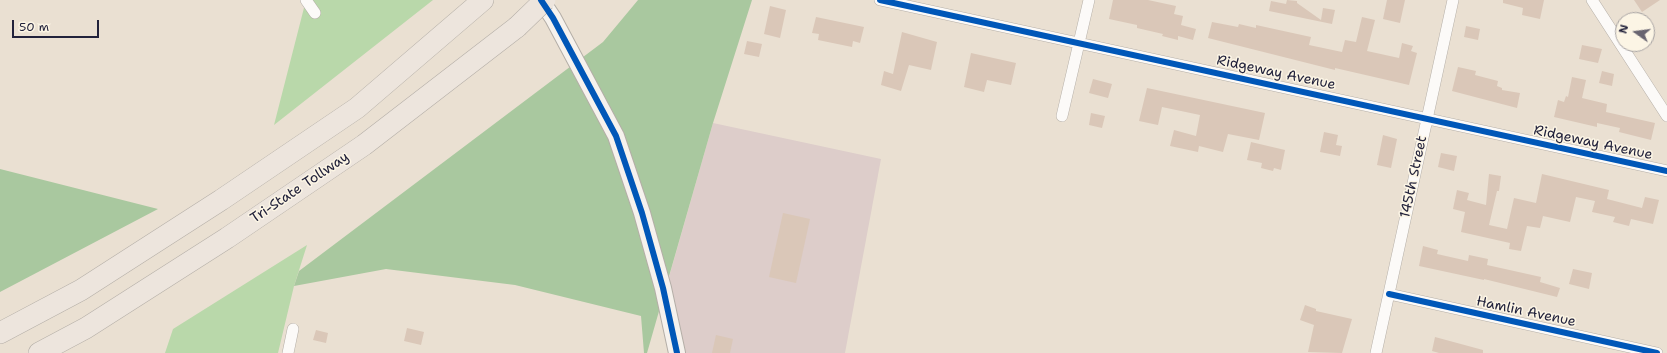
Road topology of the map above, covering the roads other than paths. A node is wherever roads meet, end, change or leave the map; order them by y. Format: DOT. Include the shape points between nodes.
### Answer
graph roads {
  1 [pos="306,0"];
  2 [pos="483,0"];
  3 [pos="542,0"];
  4 [pos="545,0"];
  5 [pos="880,0"];
  6 [pos="1089,0"];
  7 [pos="1453,0"];
  8 [pos="1592,0"];
  9 [pos="316,13"];
  10 [pos="1080,42"];
  11 [pos="1062,116"];
  12 [pos="1667,116"];
  13 [pos="1427,118"];
  14 [pos="1667,171"];
  15 [pos="1389,294"];
  16 [pos="293,329"];
  17 [pos="0,333"];
  18 [pos="39,353"];
  19 [pos="288,353"];
  20 [pos="677,353"];
  21 [pos="1376,353"];
  22 [pos="1657,353"];
  1 -- 9 [label="street"];
  2 -- 17 [label="highway" via="357,108 81,290"];
  3 -- 20 [label="street" via="616,136 642,213 663,288"];
  4 -- 18 [label="highway, Tri-State Tollway, bridge" via="517,27 351,154 227,238 86,328"];
  5 -- 10 [label="street, Ridgeway Avenue"];
  6 -- 10 [label="street"];
  7 -- 13 [label="street, 145th Street"];
  8 -- 12 [label="street"];
  10 -- 11 [label="street"];
  10 -- 13 [label="street, Ridgeway Avenue"];
  13 -- 14 [label="street, Ridgeway Avenue"];
  13 -- 15 [label="street, 145th Street"];
  15 -- 21 [label="street, 145th Street"];
  15 -- 22 [label="street, Hamlin Avenue"];
  16 -- 19 [label="street"];
}
